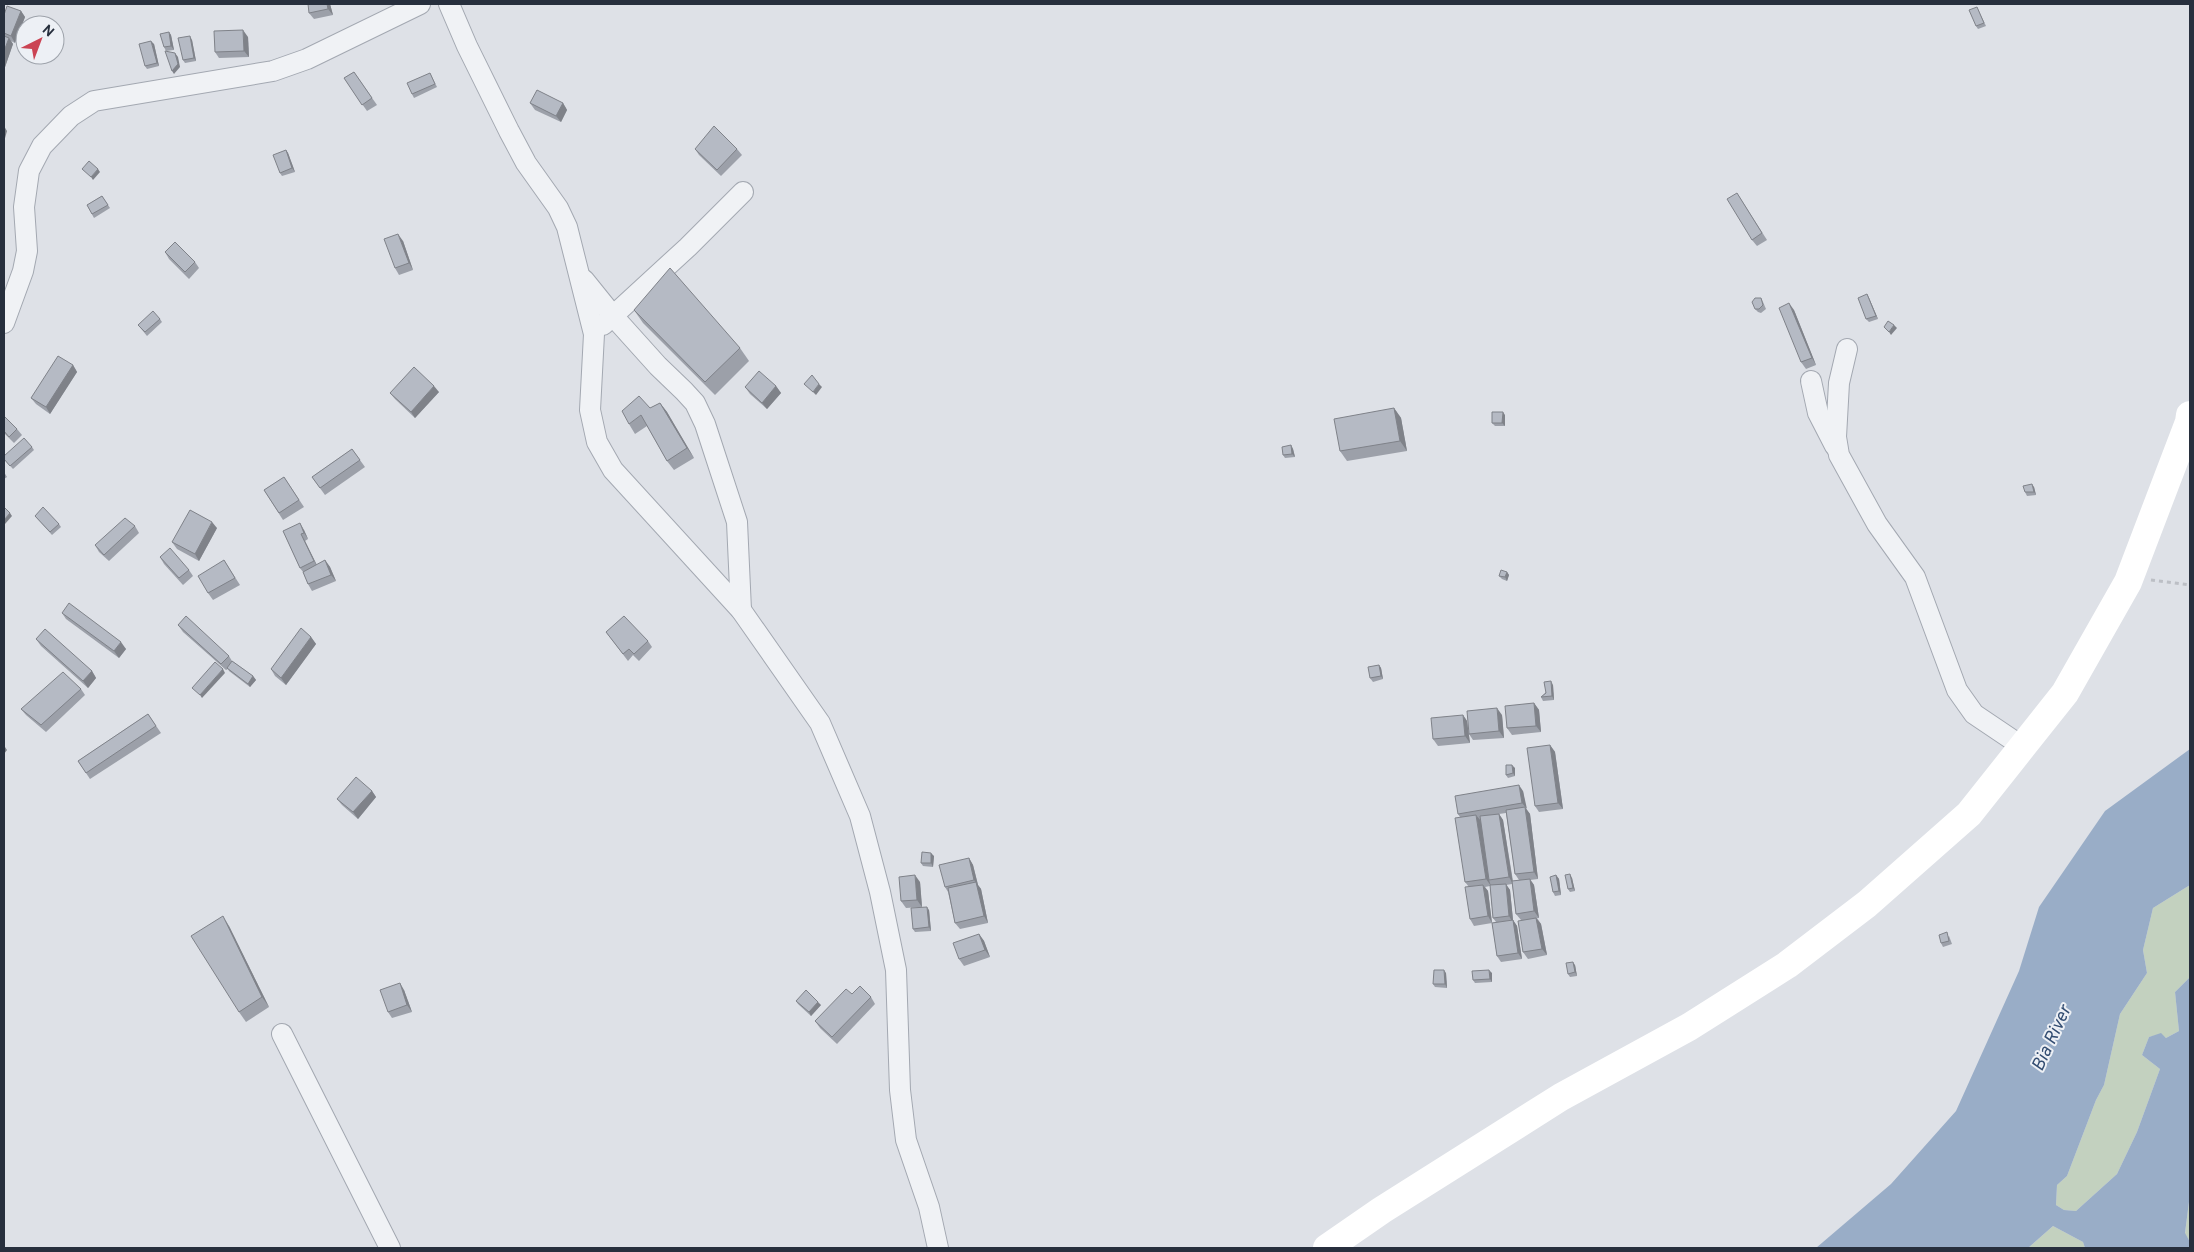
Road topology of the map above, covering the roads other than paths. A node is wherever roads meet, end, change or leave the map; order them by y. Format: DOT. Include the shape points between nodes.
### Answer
graph roads {
  1 [pos="420,4"];
  2 [pos="449,4"];
  3 [pos="743,192"];
  4 [pos="581,276"];
  5 [pos="613,316"];
  6 [pos="4,323"];
  7 [pos="594,334"];
  8 [pos="1847,349"];
  9 [pos="1811,381"];
  10 [pos="2190,415"];
  11 [pos="1839,455"];
  12 [pos="742,610"];
  13 [pos="2023,747"];
  14 [pos="282,1034"];
  15 [pos="390,1248"];
  16 [pos="938,1248"];
  17 [pos="1327,1248"];
  1 -- 6 [label="street" via="307,59 274,70 94,101 82,107 42,146 29,170 24,207 27,251"];
  2 -- 4 [label="street" via="526,163 558,208"];
  3 -- 5 [label="street"];
  4 -- 5 [label="street"];
  4 -- 7 [label="street"];
  5 -- 7 [label="street"];
  5 -- 12 [label="street" via="695,403 705,424 737,522"];
  7 -- 12 [label="street" via="590,410 597,442 613,470"];
  8 -- 11 [label="street" via="1839,383 1836,437"];
  9 -- 11 [label="street" via="1818,413"];
  10 -- 13 [label="main road" via="2130,578 2065,693"];
  11 -- 13 [label="street" via="1878,524 1915,577 1958,690 1974,714"];
  12 -- 16 [label="street" via="820,723 860,816 896,970 900,1090 906,1140 929,1207"];
  13 -- 17 [label="main road" via="1969,814 1867,904 1787,966 1689,1027 1561,1097"];
  14 -- 15 [label="street"];
}
